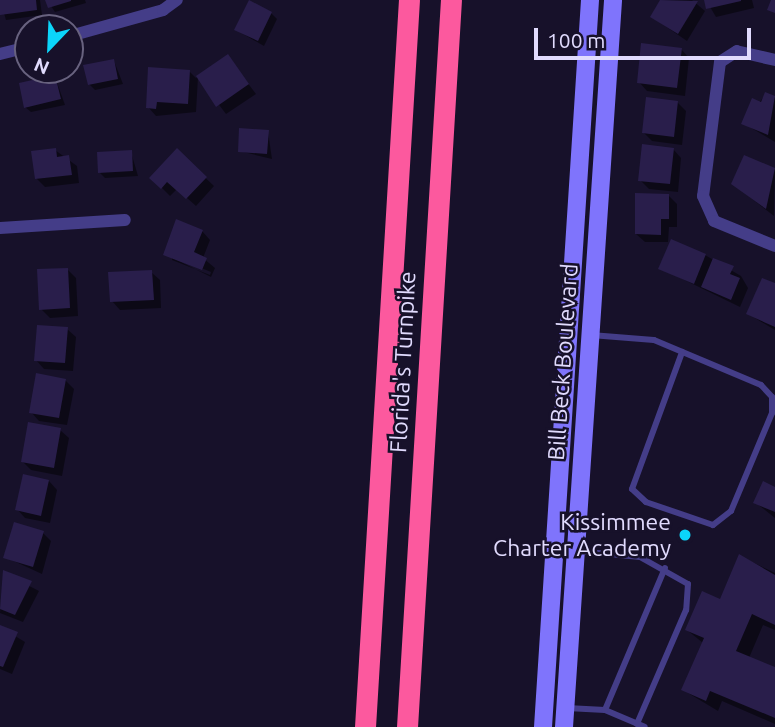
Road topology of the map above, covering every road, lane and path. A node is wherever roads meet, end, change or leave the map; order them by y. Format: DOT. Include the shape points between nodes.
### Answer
graph roads {
  1 [pos="177,0"];
  2 [pos="409,0"];
  3 [pos="451,0"];
  4 [pos="590,0"];
  5 [pos="613,0"];
  6 [pos="84,32"];
  7 [pos="775,60"];
  8 [pos="125,220"];
  9 [pos="0,228"];
  10 [pos="775,246"];
  11 [pos="589,335"];
  12 [pos="682,352"];
  13 [pos="575,551"];
  14 [pos="665,568"];
  15 [pos="544,705"];
  16 [pos="565,707"];
  17 [pos="605,710"];
  18 [pos="637,724"];
  19 [pos="365,727"];
  20 [pos="407,727"];
  21 [pos="543,727"];
  22 [pos="564,727"];
  23 [pos="645,727"];
  1 -- 6 [label="street" via="163,10"];
  2 -- 19 [label="highway, Florida's Turnpike"];
  3 -- 20 [label="highway, Florida's Turnpike"];
  4 -- 15 [label="street, Bill Beck Boulevard"];
  5 -- 11 [label="street, Bill Beck Boulevard"];
  7 -- 10 [label="street" via="737,51 720,62 711,104 706,212"];
  8 -- 9 [label="street"];
  11 -- 12 [label="lane" via="647,338"];
  11 -- 13 [label="street, Bill Beck Boulevard"];
  12 -- 12 [label="lane" via="761,385 774,405 731,511 713,525 646,502 632,489"];
  13 -- 14 [label="lane" via="640,557"];
  13 -- 16 [label="street, Bill Beck Boulevard"];
  14 -- 17 [label="lane"];
  14 -- 18 [label="lane" via="684,579 689,599"];
  15 -- 16 [label="street"];
  15 -- 21 [label="street, Bill Beck Boulevard"];
  16 -- 17 [label="lane"];
  16 -- 22 [label="street, Bill Beck Boulevard"];
  17 -- 18 [label="lane"];
  18 -- 23 [label="lane"];
}
